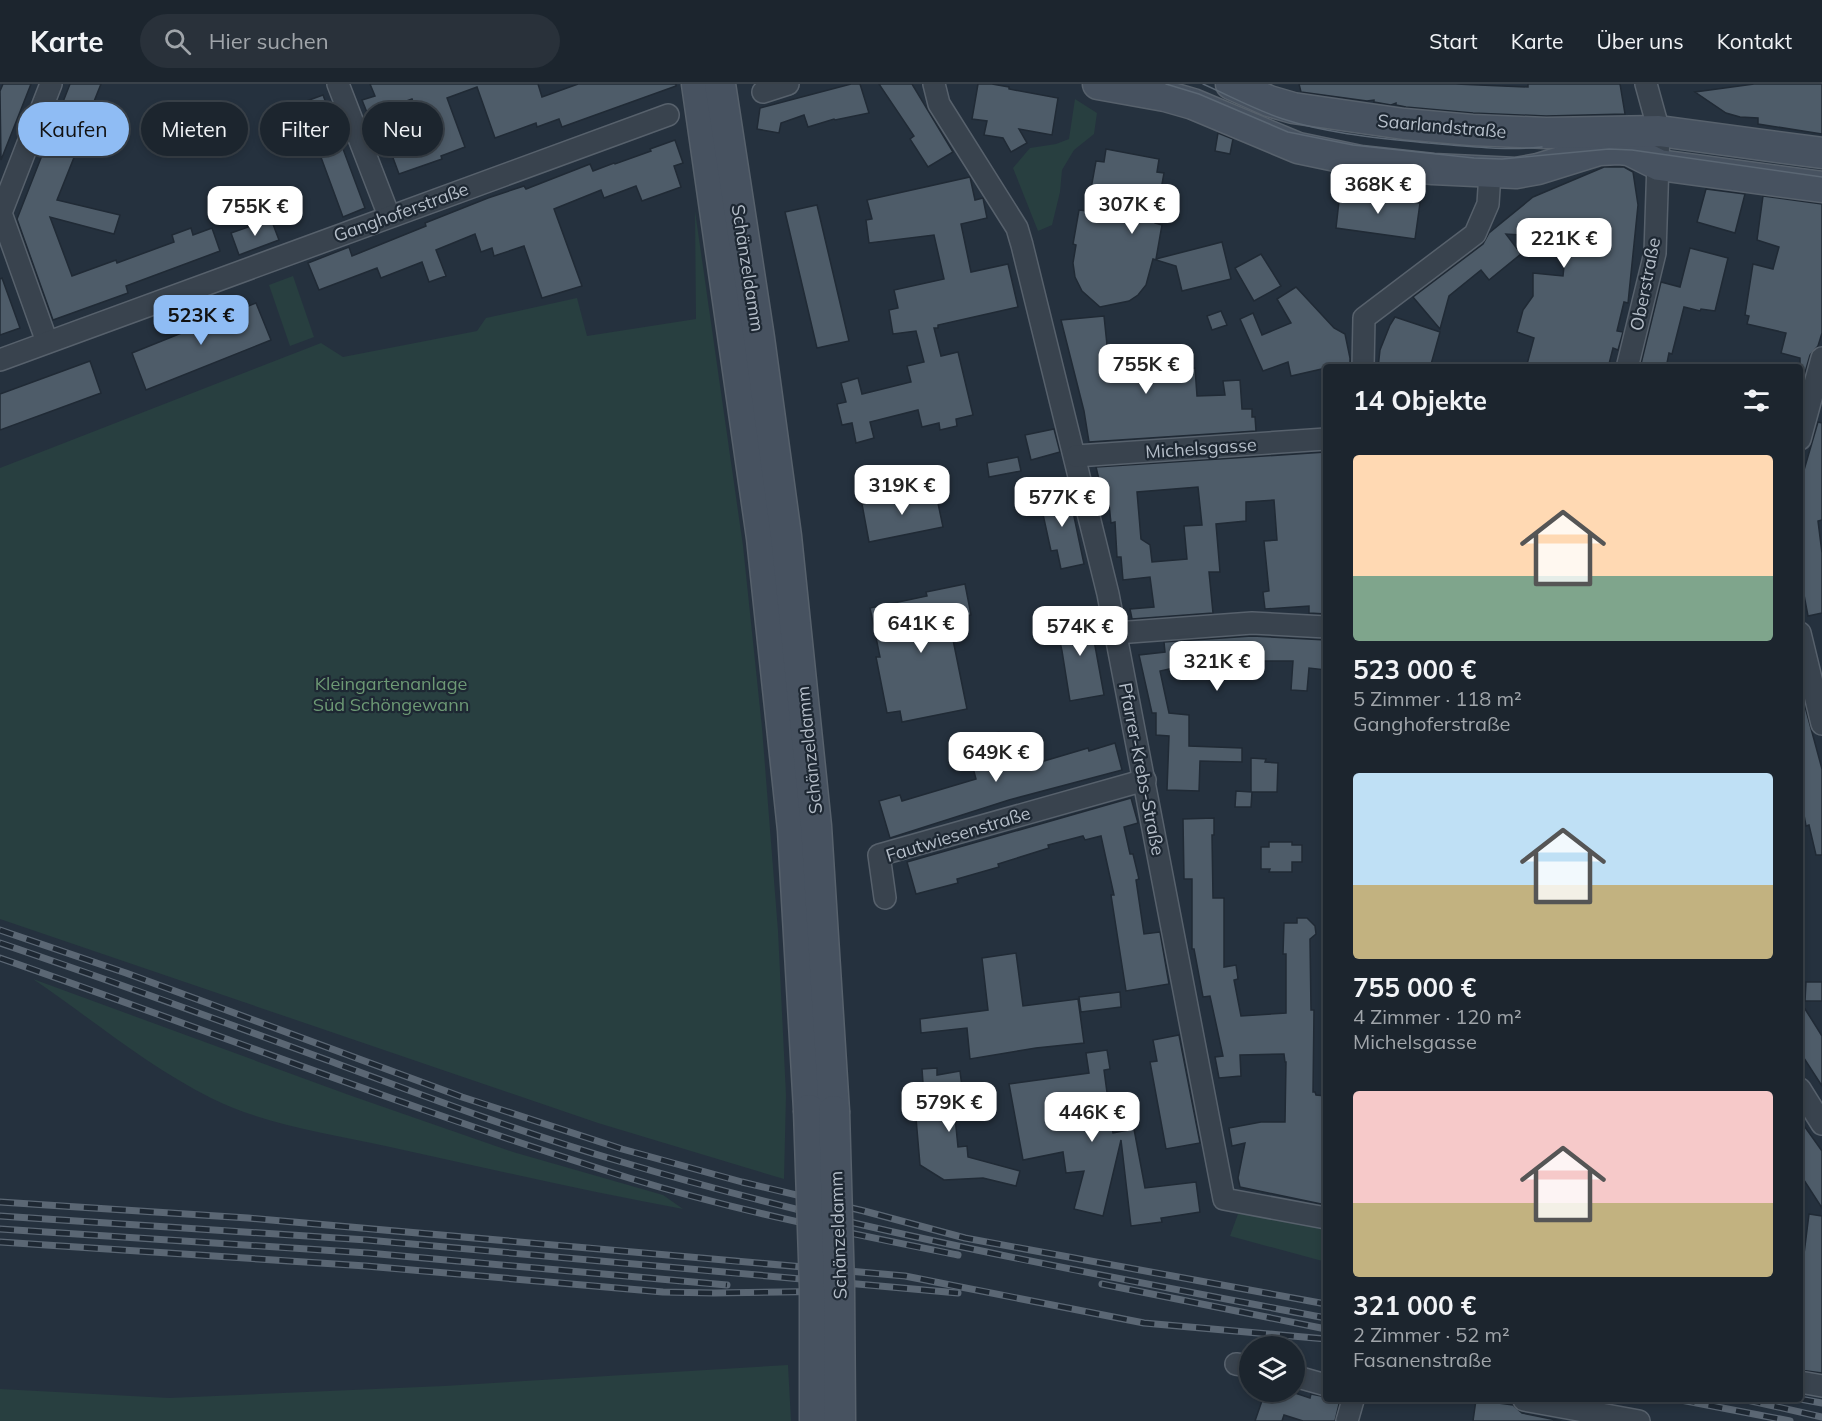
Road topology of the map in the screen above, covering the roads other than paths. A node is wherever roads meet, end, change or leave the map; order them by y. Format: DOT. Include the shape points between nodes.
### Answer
graph roads {
  1 [pos="51,84"];
  2 [pos="338,84"];
  3 [pos="697,84"];
  4 [pos="720,84"];
  5 [pos="788,84"];
  6 [pos="934,84"];
  7 [pos="1098,84"];
  8 [pos="1231,84"];
  9 [pos="1646,84"];
  10 [pos="763,92"];
  11 [pos="668,115"];
  12 [pos="1243,125"];
  13 [pos="1659,131"];
  14 [pos="1822,153"];
  15 [pos="1659,165"];
  16 [pos="1490,173"];
  17 [pos="1822,187"];
  18 [pos="0,213"];
  19 [pos="389,216"];
  20 [pos="47,342"];
  21 [pos="1822,358"];
  22 [pos="0,360"];
  23 [pos="1363,364"];
  24 [pos="1628,364"];
  25 [pos="1803,428"];
  26 [pos="1323,439"];
  27 [pos="1076,456"];
  28 [pos="1323,627"];
  29 [pos="1116,633"];
  30 [pos="1803,648"];
  31 [pos="1813,697"];
  32 [pos="1822,724"];
  33 [pos="1144,780"];
  34 [pos="885,898"];
  35 [pos="1803,1094"];
  36 [pos="821,1110"];
  37 [pos="1822,1124"];
  38 [pos="1323,1217"];
  39 [pos="1305,1380"];
  40 [pos="1803,1383"];
  41 [pos="1323,1384"];
  42 [pos="1822,1386"];
  43 [pos="1352,1402"];
  44 [pos="1535,1402"];
  45 [pos="815,1421"];
  46 [pos="840,1421"];
  47 [pos="1347,1421"];
  48 [pos="1639,1421"];
  1 -- 18 [label="street"];
  2 -- 19 [label="street"];
  3 -- 36 [label="main road, Schänzeldamm" via="763,549"];
  4 -- 36 [label="main road, Schänzeldamm" via="786,536 816,826"];
  5 -- 10 [label="street"];
  6 -- 27 [label="street, Pfarrer-Krebs-Straße" via="939,104 1017,228"];
  7 -- 12 [label="main road" via="1184,101"];
  8 -- 12 [label="street"];
  8 -- 13 [label="main road, Saarlandstraße" via="1293,108 1404,124 1546,133"];
  9 -- 13 [label="street, Oberstraße"];
  11 -- 19 [label="street, Ganghoferstraße"];
  12 -- 16 [label="main road" via="1319,154"];
  13 -- 14 [label="main road, Saarlandstraße"];
  13 -- 15 [label="street, Oberstraße"];
  15 -- 16 [label="main road" via="1629,150 1609,149 1525,172"];
  15 -- 17 [label="main road"];
  15 -- 24 [label="street, Oberstraße" via="1655,253"];
  16 -- 23 [label="street" via="1488,204 1475,234 1364,318"];
  18 -- 20 [label="street"];
  19 -- 20 [label="street, Ganghoferstraße"];
  20 -- 22 [label="street, Ganghoferstraße"];
  21 -- 25 [label="street"];
  26 -- 27 [label="street, Michelsgasse"];
  27 -- 29 [label="street, Pfarrer-Krebs-Straße"];
  28 -- 29 [label="street" via="1252,623"];
  29 -- 33 [label="street, Pfarrer-Krebs-Straße"];
  30 -- 31 [label="street"];
  31 -- 32 [label="street"];
  33 -- 34 [label="street, Fautwiesenstraße" via="879,855"];
  33 -- 38 [label="street, Pfarrer-Krebs-Straße" via="1224,1199"];
  35 -- 37 [label="street"];
  36 -- 45 [label="main road, Schänzeldamm, bridge" via="814,1288"];
  36 -- 46 [label="main road, Schänzeldamm, bridge" via="839,1288"];
  39 -- 41 [label="street"];
  40 -- 42 [label="street"];
  43 -- 47 [label="street"];
  44 -- 48 [label="street"];
}
